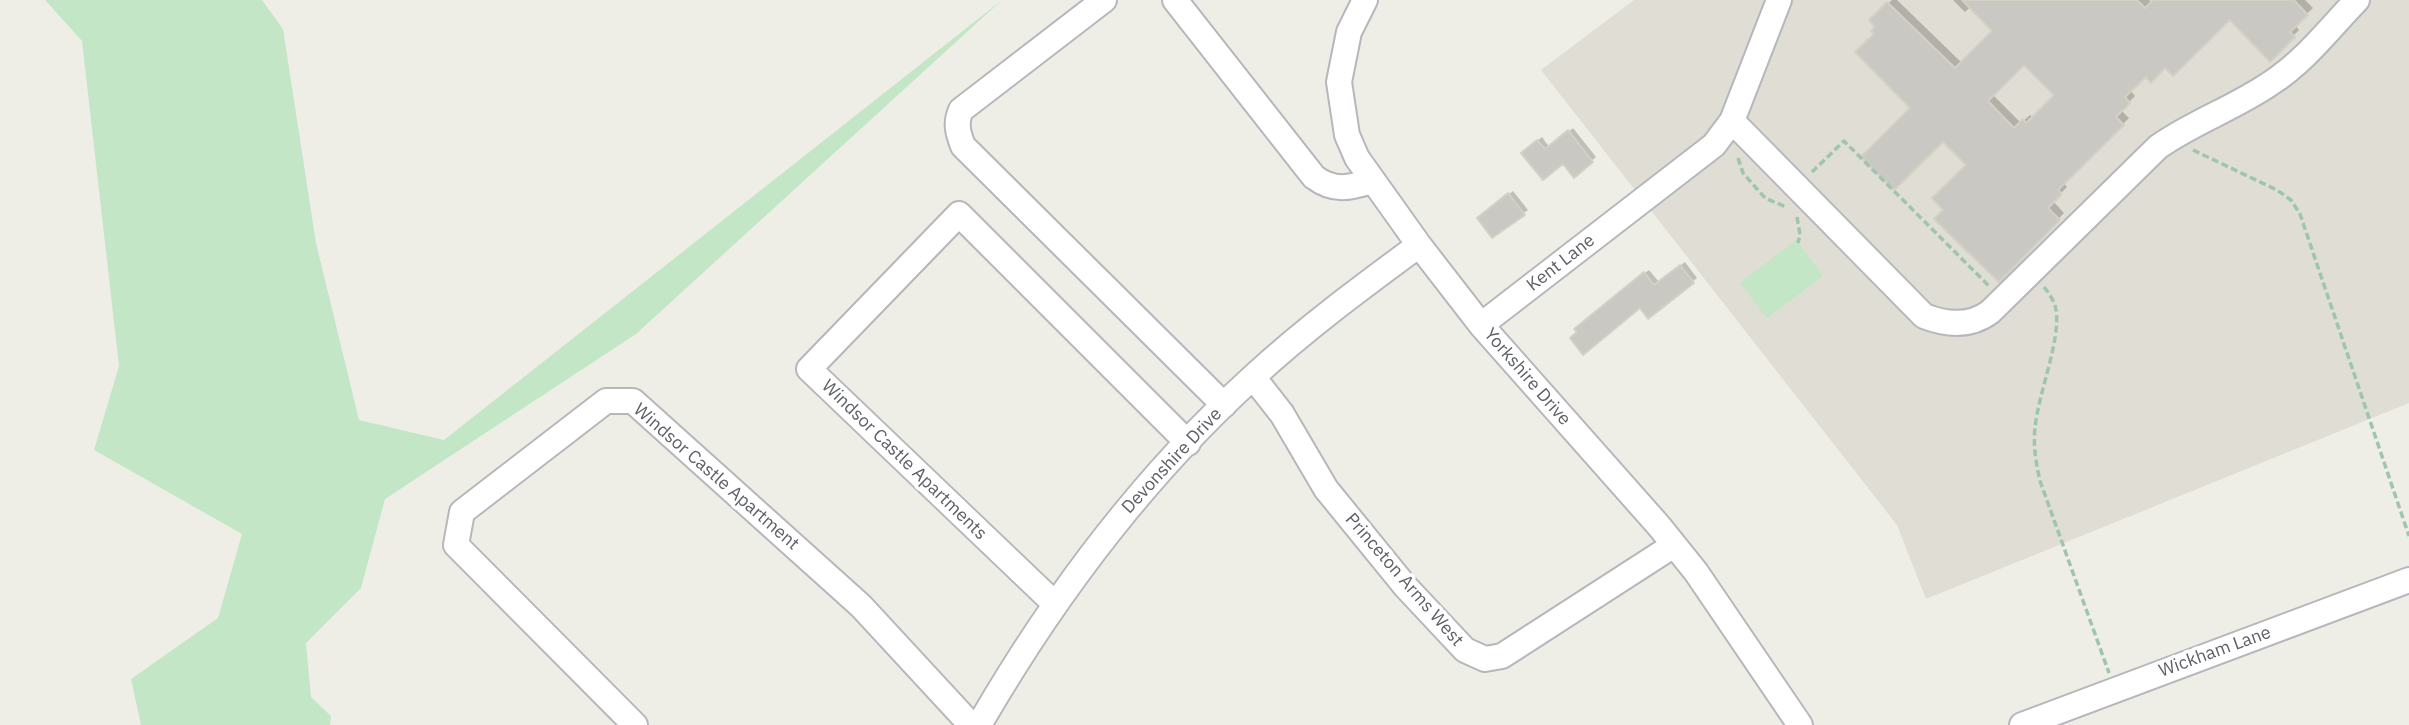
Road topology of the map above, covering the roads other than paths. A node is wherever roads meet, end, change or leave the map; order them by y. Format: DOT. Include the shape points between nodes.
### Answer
graph roads {
  1 [pos="1104,0"];
  2 [pos="1175,0"];
  3 [pos="1365,0"];
  4 [pos="2357,0"];
  5 [pos="1780,1"];
  6 [pos="1732,121"];
  7 [pos="1372,181"];
  8 [pos="1419,245"];
  9 [pos="1481,325"];
  10 [pos="1253,377"];
  11 [pos="1224,405"];
  12 [pos="1188,443"];
  13 [pos="1674,545"];
  14 [pos="2409,580"];
  15 [pos="1055,604"];
  16 [pos="635,725"];
  17 [pos="971,725"];
  18 [pos="979,725"];
  19 [pos="1800,725"];
  20 [pos="2022,725"];
  1 -- 11 [label="street" via="961,110 958,134 963,146"];
  2 -- 7 [label="street" via="1314,177 1332,188 1346,189"];
  3 -- 7 [label="street, Yorkshire Drive" via="1349,32 1339,82 1347,135"];
  4 -- 6 [label="street" via="2270,85 2158,147 1978,321 1939,322 1924,316"];
  5 -- 6 [label="street, Kent Lane"];
  6 -- 9 [label="street, Kent Lane" via="1714,145"];
  7 -- 8 [label="street, Yorkshire Drive"];
  8 -- 9 [label="street, Yorkshire Drive"];
  8 -- 10 [label="street, Devonshire Drive"];
  9 -- 13 [label="street, Yorkshire Drive"];
  10 -- 11 [label="street, Devonshire Drive"];
  10 -- 13 [label="street, Princeton Arms West" via="1282,414 1326,489 1405,586 1465,650 1485,659 1502,656"];
  11 -- 12 [label="street, Devonshire Drive"];
  12 -- 15 [label="street, Devonshire Drive" via="1101,540"];
  12 -- 15 [label="street, Windsor Castle Apartments" via="960,214 809,369"];
  13 -- 19 [label="street, Yorkshire Drive"];
  14 -- 20 [label="street, Wickham Lane"];
  15 -- 18 [label="street, Devonshire Drive"];
  16 -- 17 [label="street, Windsor Castle Apartment" via="456,545 461,512 606,401 633,401 861,606"];
}
